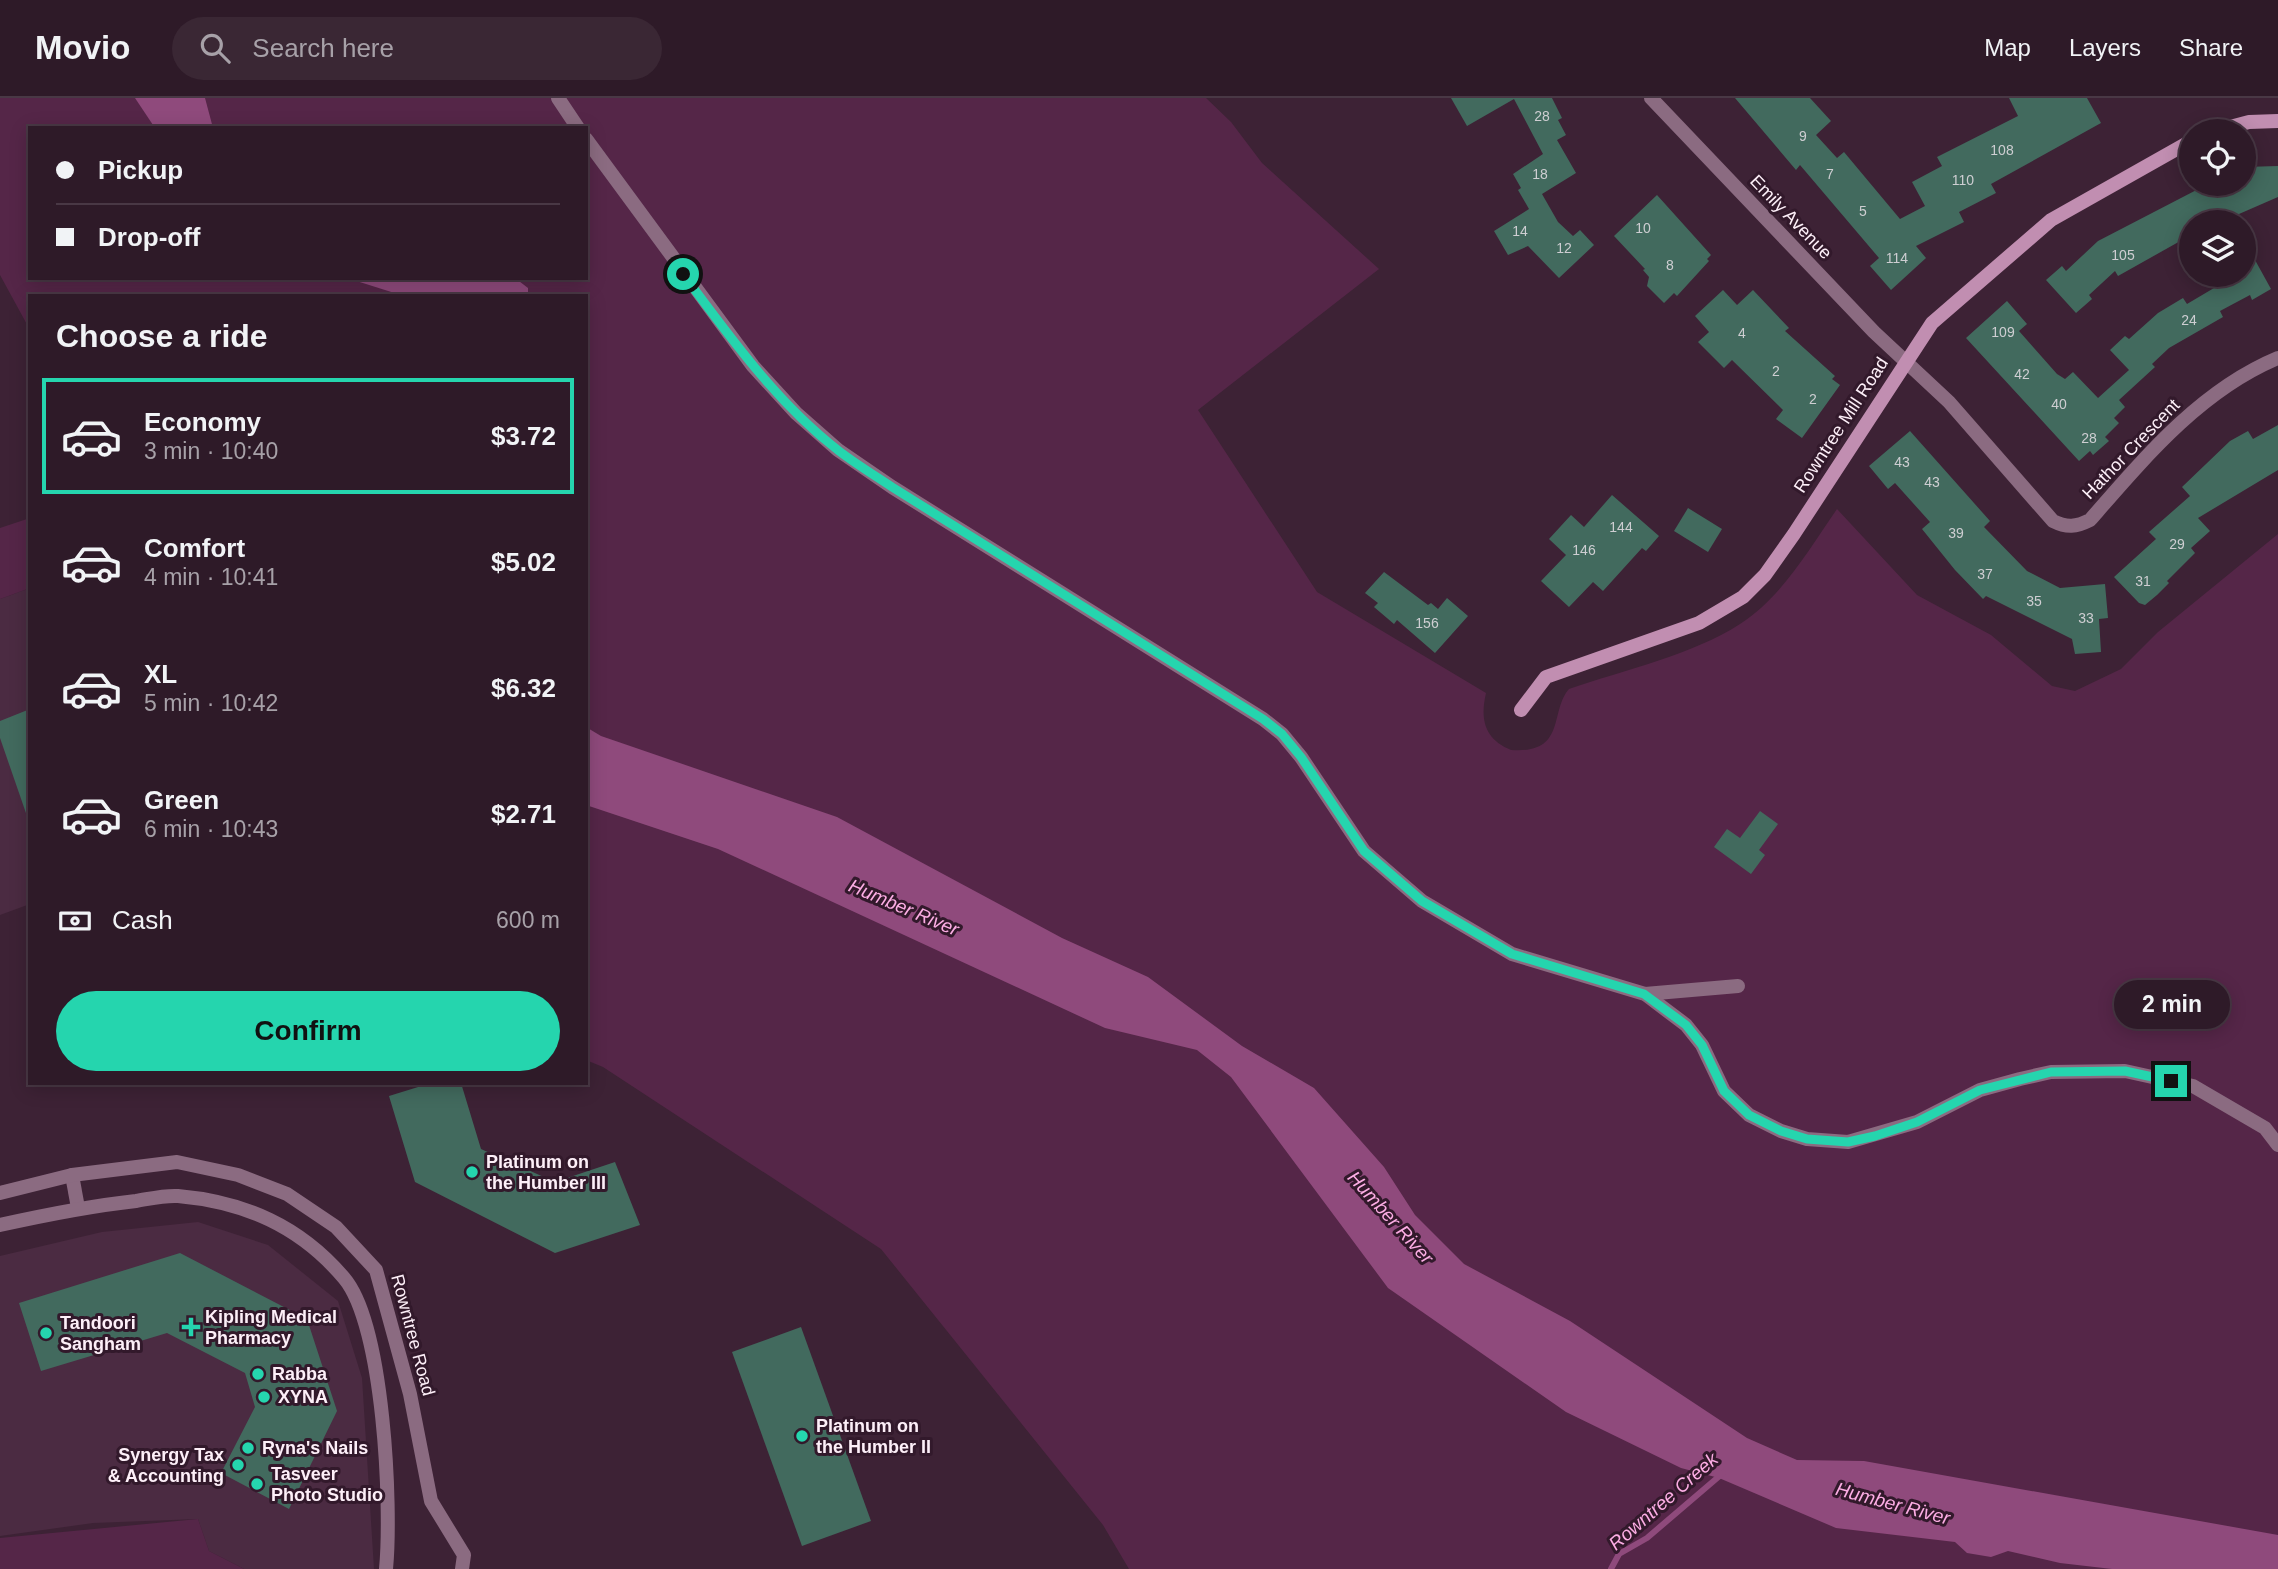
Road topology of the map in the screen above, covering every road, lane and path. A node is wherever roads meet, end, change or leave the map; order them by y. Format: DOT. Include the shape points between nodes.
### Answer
graph roads {
  1 [pos="558,98"];
  2 [pos="1651,98"];
  3 [pos="2278,121"];
  4 [pos="2256,122"];
  5 [pos="578,126"];
  6 [pos="588,142"];
  7 [pos="2179,148"];
  8 [pos="2278,358"];
  9 [pos="1905,361"];
  10 [pos="1521,710"];
  11 [pos="1738,986"];
  12 [pos="1644,994"];
  13 [pos="2278,1145"];
  14 [pos="72,1175"];
  15 [pos="0,1193"];
  16 [pos="78,1208"];
  17 [pos="0,1225"];
  18 [pos="386,1569"];
  19 [pos="462,1569"];
  1 -- 5 [label="street"];
  2 -- 9 [label="street, Emily Avenue"];
  3 -- 4 [label="street"];
  6 -- 12 [label="street" via="753,366 838,450 1263,719 1301,757 1364,851 1422,901 1512,954"];
  7 -- 9 [label="street, Rowntree Mill Road" via="2051,220 1932,323"];
  8 -- 9 [label="street, Hathor Crescent" via="2219,388 2090,520 2064,527 2053,521 1949,402"];
  9 -- 10 [label="street, Rowntree Mill Road" via="1787,544 1743,597 1699,624 1546,677"];
  11 -- 12 [label="street"];
  12 -- 13 [label="street" via="1686,1025 1702,1045 1724,1091 1749,1115 1807,1139 1848,1142 1875,1136 1917,1122 1980,1090 2051,1072 2083,1070 2125,1071 2193,1086 2264,1128"];
  14 -- 15 [label="street, Rowntree Road"];
  14 -- 16 [label="street"];
  14 -- 19 [label="street, Rowntree Road" via="177,1162 239,1175 287,1194 336,1227 376,1270 401,1358 431,1501 464,1555"];
  16 -- 17 [label="street"];
  16 -- 18 [label="street" via="175,1196 236,1204 308,1244 346,1280 367,1331 380,1394 389,1537"];
}
